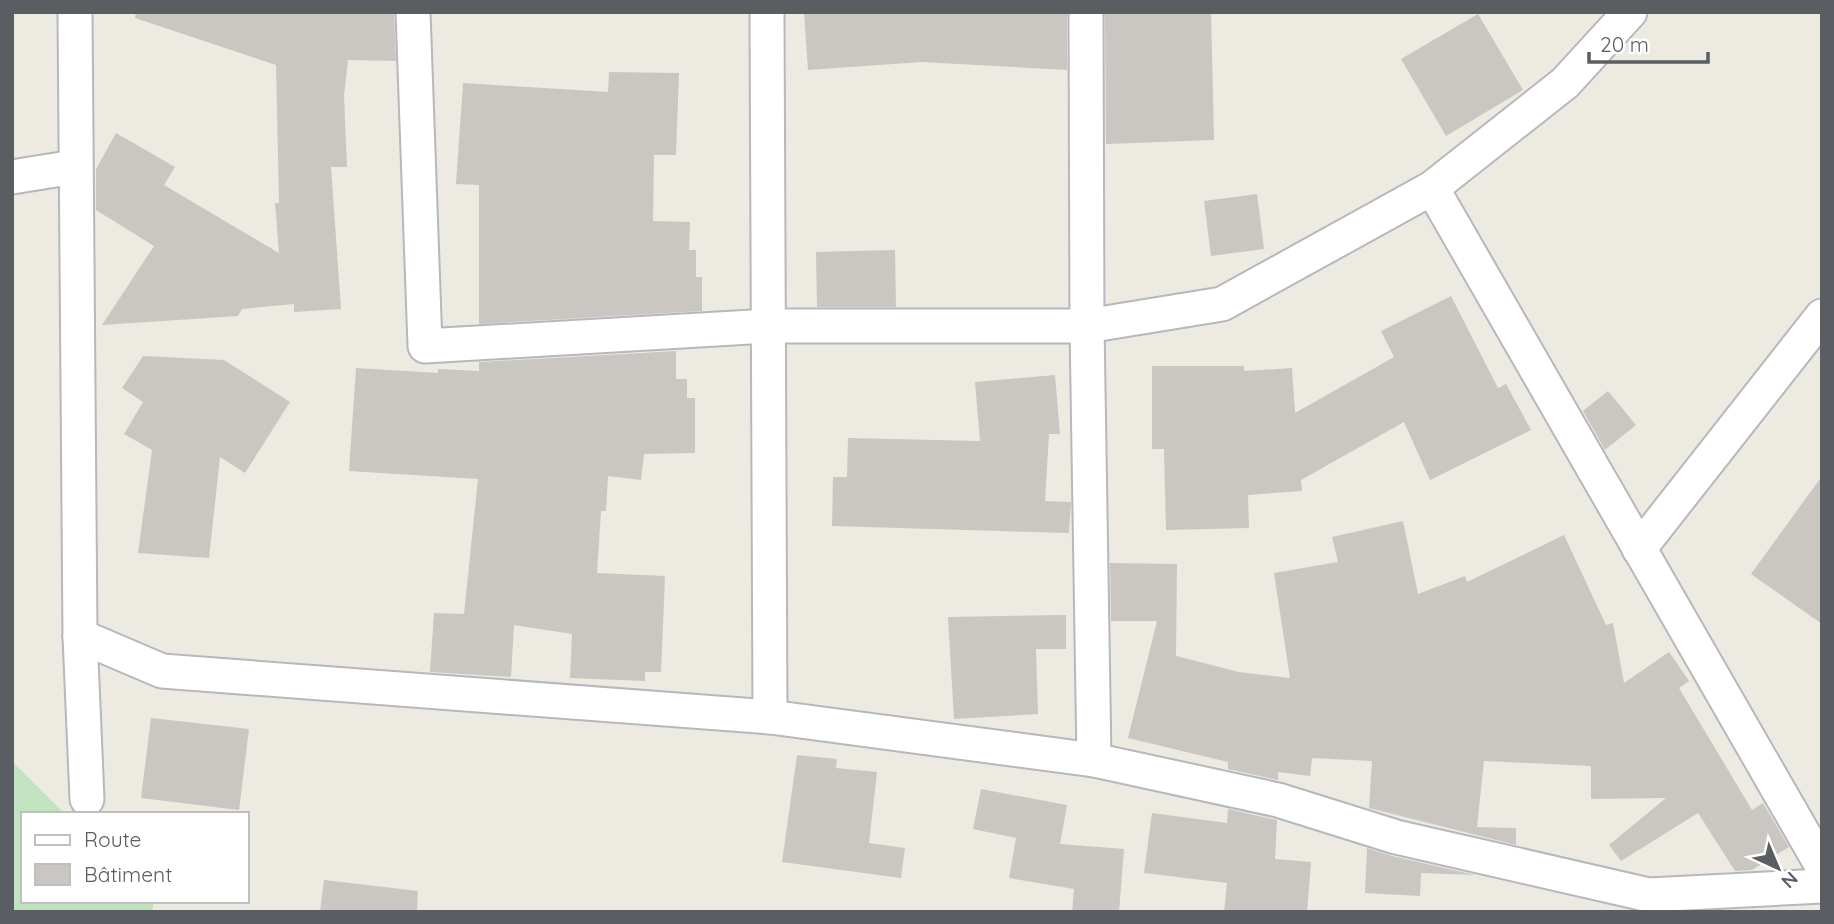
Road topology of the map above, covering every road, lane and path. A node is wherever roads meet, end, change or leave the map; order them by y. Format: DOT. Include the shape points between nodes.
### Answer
graph roads {
  1 [pos="75,12"];
  2 [pos="413,12"];
  3 [pos="766,12"];
  4 [pos="1086,12"];
  5 [pos="1630,12"];
  6 [pos="74,167"];
  7 [pos="12,177"];
  8 [pos="1432,188"];
  9 [pos="1822,316"];
  10 [pos="768,326"];
  11 [pos="1087,326"];
  12 [pos="1639,550"];
  13 [pos="80,636"];
  14 [pos="770,716"];
  15 [pos="1094,760"];
  16 [pos="87,799"];
  17 [pos="1822,866"];
  18 [pos="1822,886"];
  1 -- 6 [label="street"];
  2 -- 10 [label="street" via="425,345"];
  3 -- 10 [label="street"];
  4 -- 11 [label="street"];
  5 -- 8 [label="street" via="1565,83"];
  6 -- 7 [label="street"];
  6 -- 13 [label="street"];
  8 -- 11 [label="street" via="1222,304"];
  8 -- 12 [label="street"];
  9 -- 12 [label="street"];
  10 -- 11 [label="street"];
  10 -- 14 [label="street"];
  11 -- 15 [label="street"];
  12 -- 17 [label="street"];
  13 -- 14 [label="street" via="162,671"];
  13 -- 16 [label="street"];
  14 -- 15 [label="street"];
  15 -- 18 [label="street" via="1278,800 1396,837 1648,895"];
}
